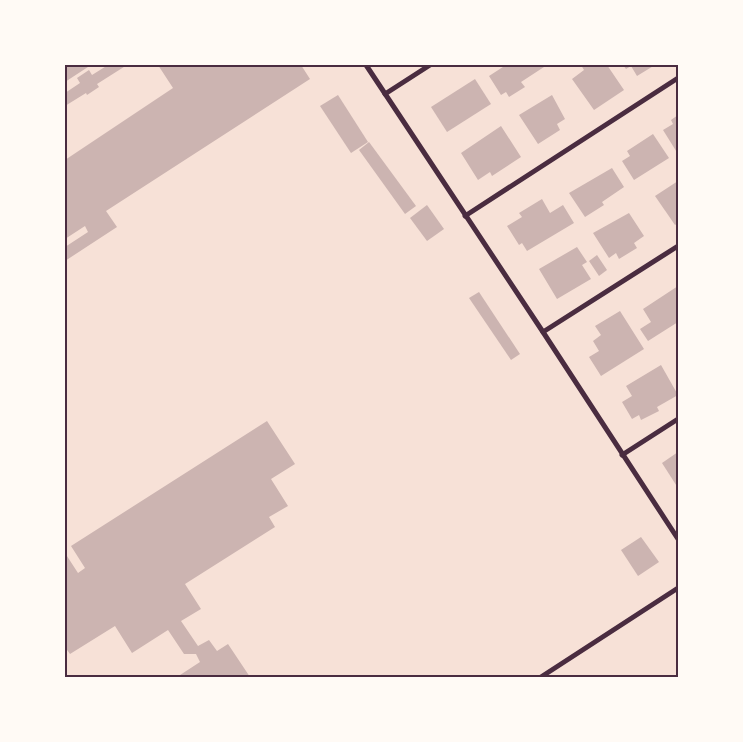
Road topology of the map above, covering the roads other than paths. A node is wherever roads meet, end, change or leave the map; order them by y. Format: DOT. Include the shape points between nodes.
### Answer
graph roads {
  1 [pos="366,65"];
  2 [pos="430,65"];
  3 [pos="678,78"];
  4 [pos="385,94"];
  5 [pos="465,216"];
  6 [pos="678,246"];
  7 [pos="543,332"];
  8 [pos="678,419"];
  9 [pos="622,455"];
  10 [pos="678,539"];
  11 [pos="678,588"];
  12 [pos="541,677"];
  1 -- 4 [label="street"];
  2 -- 4 [label="street"];
  3 -- 5 [label="street"];
  4 -- 5 [label="street"];
  5 -- 7 [label="street"];
  6 -- 7 [label="street"];
  7 -- 9 [label="street"];
  8 -- 9 [label="street"];
  9 -- 10 [label="street"];
  11 -- 12 [label="street"];
}
